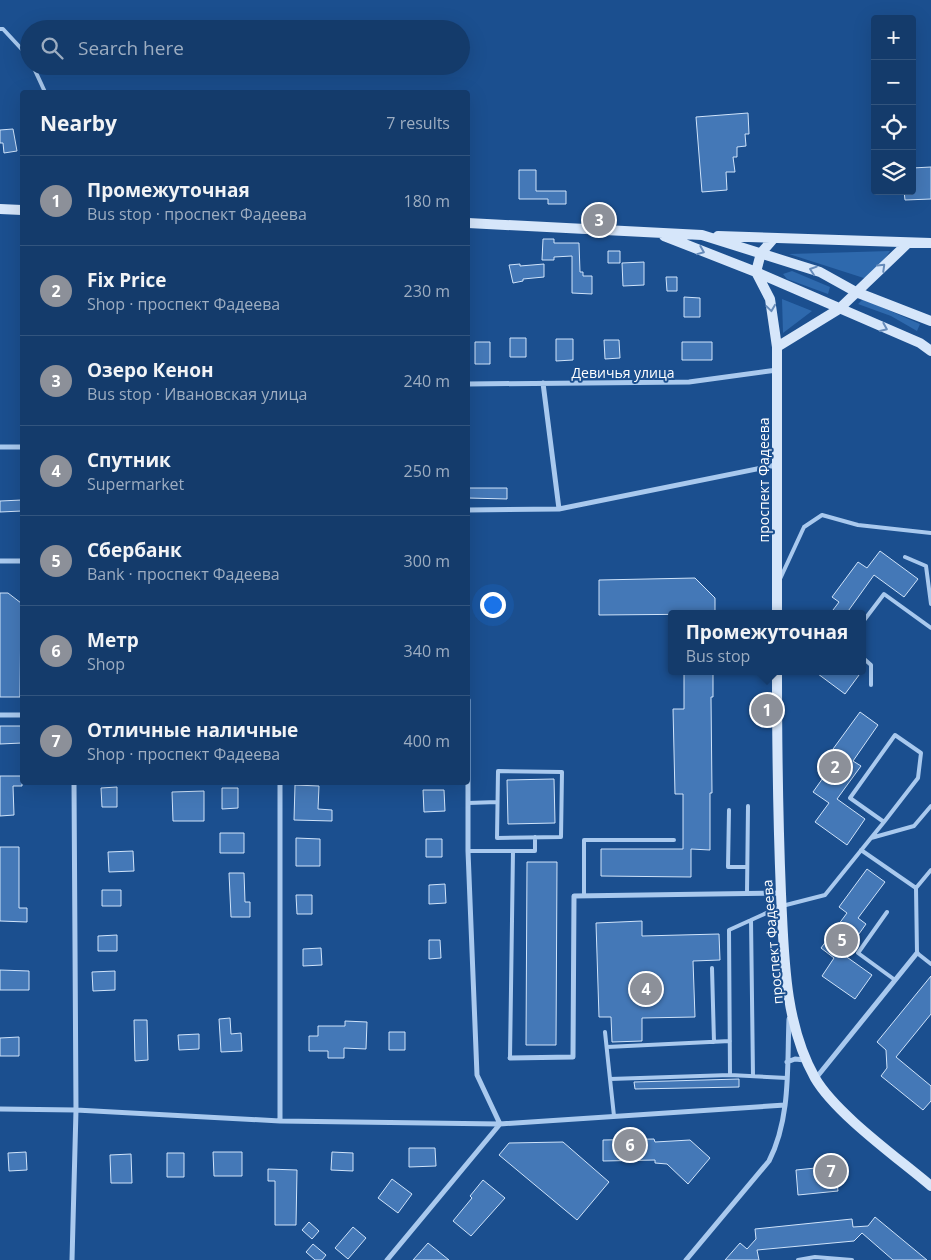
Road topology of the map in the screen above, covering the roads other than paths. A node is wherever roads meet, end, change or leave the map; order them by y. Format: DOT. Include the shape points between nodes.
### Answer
graph roads {
  1 [pos="0,29"];
  2 [pos="20,47"];
  3 [pos="37,75"];
  4 [pos="44,90"];
  5 [pos="0,209"];
  6 [pos="20,210"];
  7 [pos="470,223"];
  8 [pos="656,233"];
  9 [pos="702,235"];
  10 [pos="774,238"];
  11 [pos="908,242"];
  12 [pos="931,243"];
  13 [pos="761,253"];
  14 [pos="756,272"];
  15 [pos="856,292"];
  16 [pos="839,309"];
  17 [pos="931,321"];
  18 [pos="777,347"];
  19 [pos="931,351"];
  20 [pos="777,370"];
  21 [pos="543,383"];
  22 [pos="470,384"];
  23 [pos="0,447"];
  24 [pos="20,447"];
  25 [pos="776,465"];
  26 [pos="559,509"];
  27 [pos="470,510"];
  28 [pos="931,533"];
  29 [pos="905,558"];
  30 [pos="0,561"];
  31 [pos="20,561"];
  32 [pos="777,586"];
  33 [pos="931,604"];
  34 [pos="777,610"];
  35 [pos="866,617"];
  36 [pos="931,628"];
  37 [pos="866,661"];
  38 [pos="777,675"];
  39 [pos="871,685"];
  40 [pos="20,714"];
  41 [pos="0,715"];
  42 [pos="74,785"];
  43 [pos="280,785"];
  44 [pos="468,785"];
  45 [pos="497,802"];
  46 [pos="468,803"];
  47 [pos="748,806"];
  48 [pos="931,806"];
  49 [pos="729,810"];
  50 [pos="884,822"];
  51 [pos="535,837"];
  52 [pos="871,838"];
  53 [pos="674,840"];
  54 [pos="861,850"];
  55 [pos="468,851"];
  56 [pos="513,851"];
  57 [pos="747,867"];
  58 [pos="931,870"];
  59 [pos="916,888"];
  60 [pos="747,893"];
  61 [pos="781,893"];
  62 [pos="584,895"];
  63 [pos="782,906"];
  64 [pos="887,912"];
  65 [pos="751,920"];
  66 [pos="917,953"];
  67 [pos="931,964"];
  68 [pos="712,968"];
  69 [pos="895,980"];
  70 [pos="790,1006"];
  71 [pos="605,1032"];
  72 [pos="730,1041"];
  73 [pos="714,1042"];
  74 [pos="607,1046"];
  75 [pos="510,1058"];
  76 [pos="808,1061"];
  77 [pos="787,1062"];
  78 [pos="730,1075"];
  79 [pos="753,1076"];
  80 [pos="786,1078"];
  81 [pos="610,1079"];
  82 [pos="816,1079"];
  83 [pos="785,1106"];
  84 [pos="0,1109"];
  85 [pos="76,1110"];
  86 [pos="614,1116"];
  87 [pos="280,1121"];
  88 [pos="500,1124"];
  89 [pos="931,1186"];
  90 [pos="72,1260"];
  91 [pos="387,1260"];
  92 [pos="686,1260"];
  93 [pos="798,1260"];
  94 [pos="852,1260"];
  1 -- 2 [label="lane"];
  3 -- 4 [label="lane"];
  5 -- 6 [label="street"];
  7 -- 8 [label="street"];
  8 -- 9 [label="street"];
  8 -- 14 [label="street, one-way"];
  9 -- 10 [label="street"];
  9 -- 13 [label="street"];
  10 -- 11 [label="street"];
  10 -- 13 [label="street"];
  11 -- 12 [label="street"];
  15 -- 11 [label="street, one-way"];
  13 -- 14 [label="street"];
  15 -- 13 [label="street, one-way" via="820,272"];
  14 -- 16 [label="street"];
  14 -- 18 [label="street, проспект Фадеева, one-way" via="770,299"];
  15 -- 16 [label="street"];
  15 -- 17 [label="street"];
  16 -- 18 [label="street"];
  16 -- 19 [label="street, one-way" via="920,343"];
  18 -- 20 [label="street, проспект Фадеева"];
  20 -- 21 [label="street, Девичья улица" via="689,382"];
  20 -- 25 [label="street, проспект Фадеева"];
  21 -- 22 [label="street, Девичья улица"];
  21 -- 26 [label="street"];
  23 -- 24 [label="street"];
  25 -- 26 [label="street"];
  25 -- 32 [label="street, проспект Фадеева"];
  26 -- 27 [label="street"];
  28 -- 32 [label="lane" via="858,525 822,515 804,527"];
  29 -- 33 [label="lane" via="926,566"];
  30 -- 31 [label="street"];
  32 -- 34 [label="street, проспект Фадеева"];
  35 -- 36 [label="lane" via="884,594"];
  37 -- 39 [label="lane" via="871,665"];
  38 -- 61 [label="street, проспект Фадеева"];
  40 -- 41 [label="street"];
  42 -- 85 [label="street"];
  43 -- 87 [label="street"];
  44 -- 46 [label="street"];
  45 -- 46 [label="lane"];
  45 -- 51 [label="lane" via="497,838"];
  45 -- 51 [label="lane" via="498,771 562,772 561,837"];
  46 -- 55 [label="street"];
  47 -- 57 [label="lane"];
  48 -- 52 [label="lane" via="914,826"];
  49 -- 57 [label="lane" via="728,867"];
  50 -- 50 [label="lane" via="850,798 895,735 921,753 918,778"];
  50 -- 52 [label="lane"];
  51 -- 56 [label="lane" via="534,851"];
  52 -- 54 [label="lane"];
  53 -- 62 [label="lane" via="584,840"];
  54 -- 59 [label="lane"];
  54 -- 63 [label="lane" via="826,895"];
  55 -- 56 [label="lane"];
  55 -- 88 [label="street" via="477,1075"];
  56 -- 75 [label="lane"];
  57 -- 60 [label="lane"];
  58 -- 59 [label="lane"];
  59 -- 66 [label="lane"];
  60 -- 61 [label="street"];
  60 -- 62 [label="street"];
  61 -- 63 [label="street, проспект Фадеева"];
  62 -- 75 [label="street" via="574,896 573,1056"];
  63 -- 65 [label="lane"];
  63 -- 70 [label="street, проспект Фадеева"];
  64 -- 69 [label="lane" via="858,953"];
  65 -- 72 [label="lane" via="729,930"];
  65 -- 79 [label="lane"];
  66 -- 67 [label="lane"];
  66 -- 69 [label="street"];
  68 -- 73 [label="lane"];
  69 -- 82 [label="street"];
  70 -- 76 [label="street, проспект Фадеева"];
  70 -- 77 [label="street"];
  71 -- 74 [label="lane"];
  72 -- 73 [label="lane"];
  72 -- 78 [label="lane"];
  73 -- 74 [label="lane"];
  74 -- 81 [label="lane"];
  76 -- 77 [label="street"];
  76 -- 82 [label="street, проспект Фадеева"];
  77 -- 80 [label="street"];
  78 -- 79 [label="lane"];
  78 -- 81 [label="lane"];
  79 -- 80 [label="lane"];
  80 -- 83 [label="street"];
  81 -- 86 [label="lane"];
  82 -- 89 [label="street, проспект Фадеева" via="838,1107"];
  83 -- 86 [label="street"];
  83 -- 92 [label="street" via="777,1146 770,1161"];
  84 -- 85 [label="street"];
  85 -- 87 [label="street"];
  85 -- 90 [label="street"];
  86 -- 88 [label="street"];
  87 -- 88 [label="street"];
  88 -- 91 [label="street"];
  93 -- 94 [label="lane" via="815,1257"];
}
